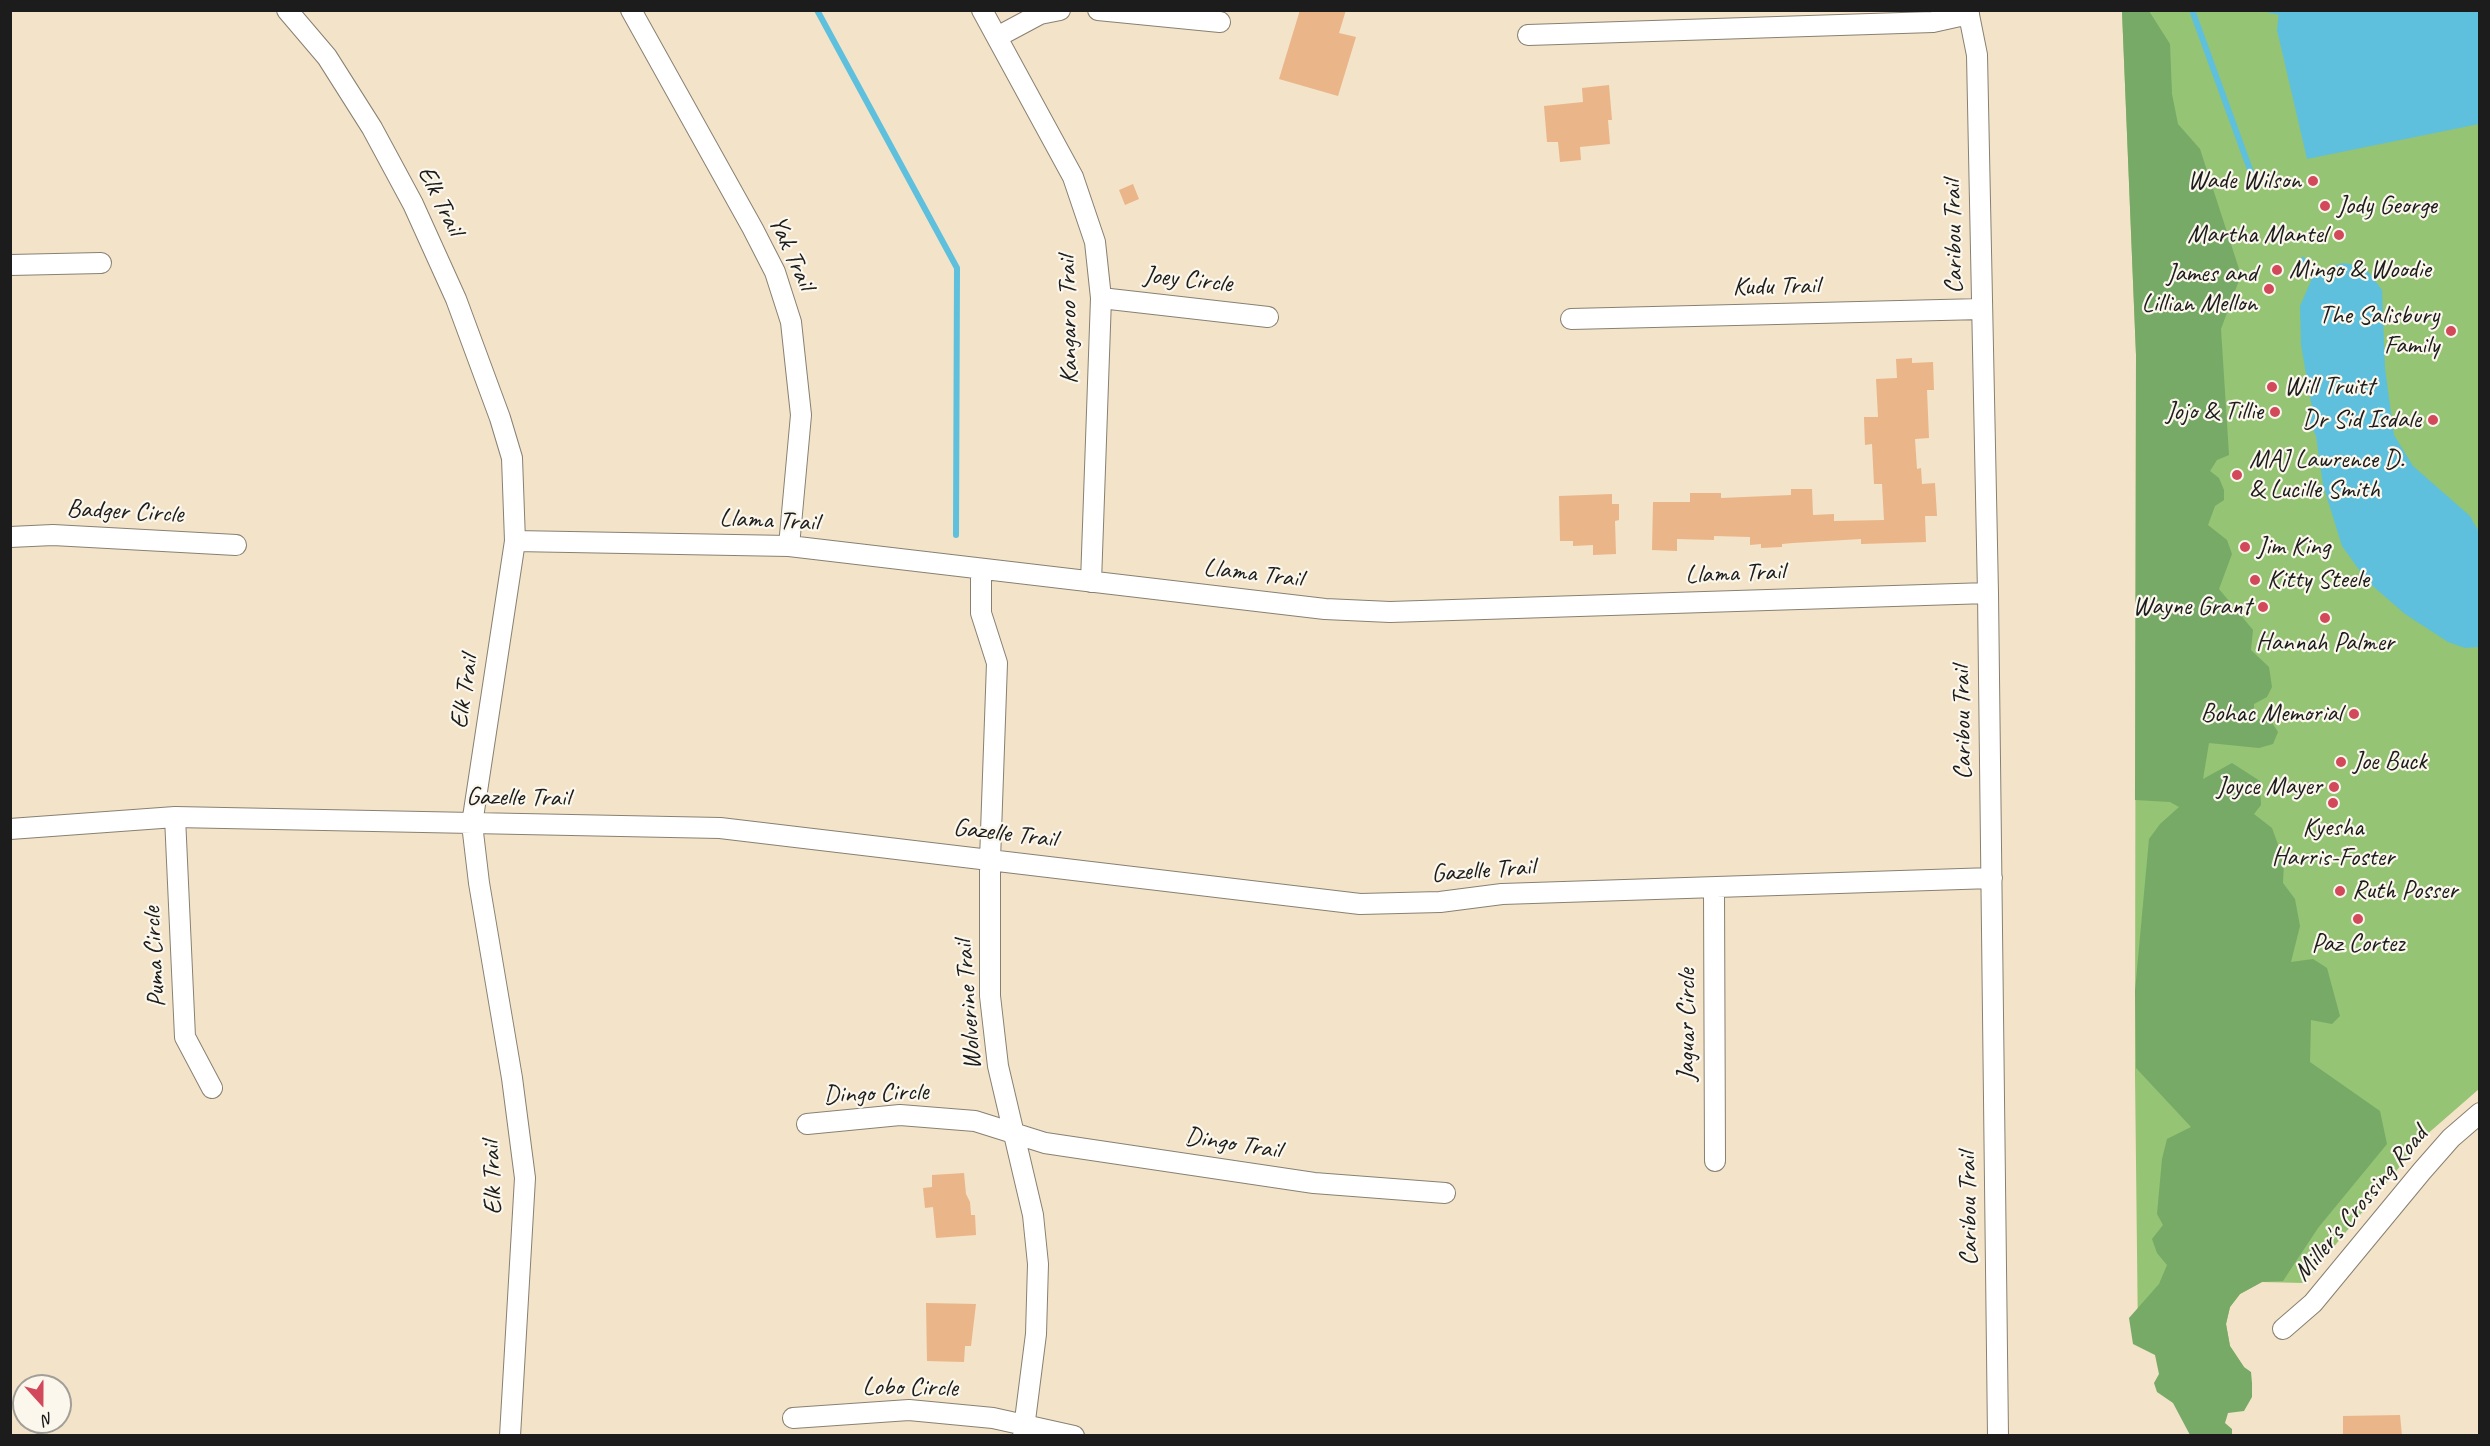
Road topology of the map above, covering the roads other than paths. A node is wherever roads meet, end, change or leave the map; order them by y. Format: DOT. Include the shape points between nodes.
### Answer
graph roads {
  1 [pos="287,10"];
  2 [pos="631,10"];
  3 [pos="982,10"];
  4 [pos="1060,10"];
  5 [pos="1098,10"];
  6 [pos="1968,12"];
  7 [pos="1220,22"];
  8 [pos="1528,35"];
  9 [pos="997,37"];
  10 [pos="100,263"];
  11 [pos="10,265"];
  12 [pos="1101,298"];
  13 [pos="1982,309"];
  14 [pos="1269,317"];
  15 [pos="1571,319"];
  16 [pos="10,537"];
  17 [pos="515,541"];
  18 [pos="236,545"];
  19 [pos="789,546"];
  20 [pos="981,569"];
  21 [pos="1091,582"];
  22 [pos="1988,593"];
  23 [pos="175,818"];
  24 [pos="472,824"];
  25 [pos="10,829"];
  26 [pos="990,860"];
  27 [pos="1992,878"];
  28 [pos="1714,889"];
  29 [pos="212,1088"];
  30 [pos="2480,1113"];
  31 [pos="807,1124"];
  32 [pos="1016,1134"];
  33 [pos="1715,1161"];
  34 [pos="1445,1193"];
  35 [pos="2283,1329"];
  36 [pos="794,1418"];
  37 [pos="1024,1431"];
  38 [pos="510,1436"];
  39 [pos="1074,1436"];
  40 [pos="1998,1436"];
  1 -- 17 [label="street, Elk Trail" via="327,57 372,128 413,204 456,300 512,458"];
  2 -- 19 [label="street, Yak Trail" via="775,273 791,322 801,415"];
  3 -- 9 [label="street, Kangaroo Trail"];
  4 -- 9 [label="street" via="1031,18"];
  5 -- 7 [label="street"];
  6 -- 8 [label="street" via="1933,22"];
  6 -- 13 [label="street, Caribou Trail" via="1977,55"];
  9 -- 12 [label="street, Kangaroo Trail" via="1072,177 1095,242"];
  10 -- 11 [label="street"];
  12 -- 14 [label="street, Joey Circle"];
  12 -- 21 [label="street, Kangaroo Trail"];
  13 -- 15 [label="street, Kudu Trail"];
  13 -- 22 [label="street, Caribou Trail"];
  16 -- 18 [label="street, Badger Circle" via="53,535"];
  17 -- 19 [label="street, Llama Trail"];
  17 -- 24 [label="street, Elk Trail"];
  19 -- 20 [label="street, Llama Trail"];
  20 -- 21 [label="street, Llama Trail"];
  20 -- 26 [label="street, Wolverine Trail" via="981,613 997,663"];
  21 -- 22 [label="street, Llama Trail" via="1325,609 1390,612"];
  22 -- 27 [label="street, Caribou Trail"];
  23 -- 24 [label="street, Gazelle Trail"];
  23 -- 25 [label="street, Gazelle Trail"];
  23 -- 29 [label="street, Puma Circle" via="185,1036"];
  24 -- 26 [label="street, Gazelle Trail" via="720,828"];
  24 -- 38 [label="street, Elk Trail" via="525,1178"];
  26 -- 28 [label="street, Gazelle Trail" via="1360,903 1440,902 1502,894"];
  26 -- 32 [label="street, Wolverine Trail" via="990,996 998,1066"];
  27 -- 28 [label="street, Gazelle Trail"];
  27 -- 40 [label="street, Caribou Trail"];
  28 -- 33 [label="street, Jaguar Circle"];
  30 -- 35 [label="street, Miller's Crossing Road" via="2422,1171 2313,1304"];
  31 -- 32 [label="street, Dingo Circle" via="900,1115 975,1121"];
  32 -- 34 [label="street, Dingo Trail" via="1045,1143 1314,1183"];
  32 -- 37 [label="street, Wolverine Trail" via="1033,1215 1038,1264 1036,1334"];
  36 -- 37 [label="street, Lobo Circle" via="909,1410 993,1418"];
  37 -- 39 [label="street, Lobo Circle"];
}
